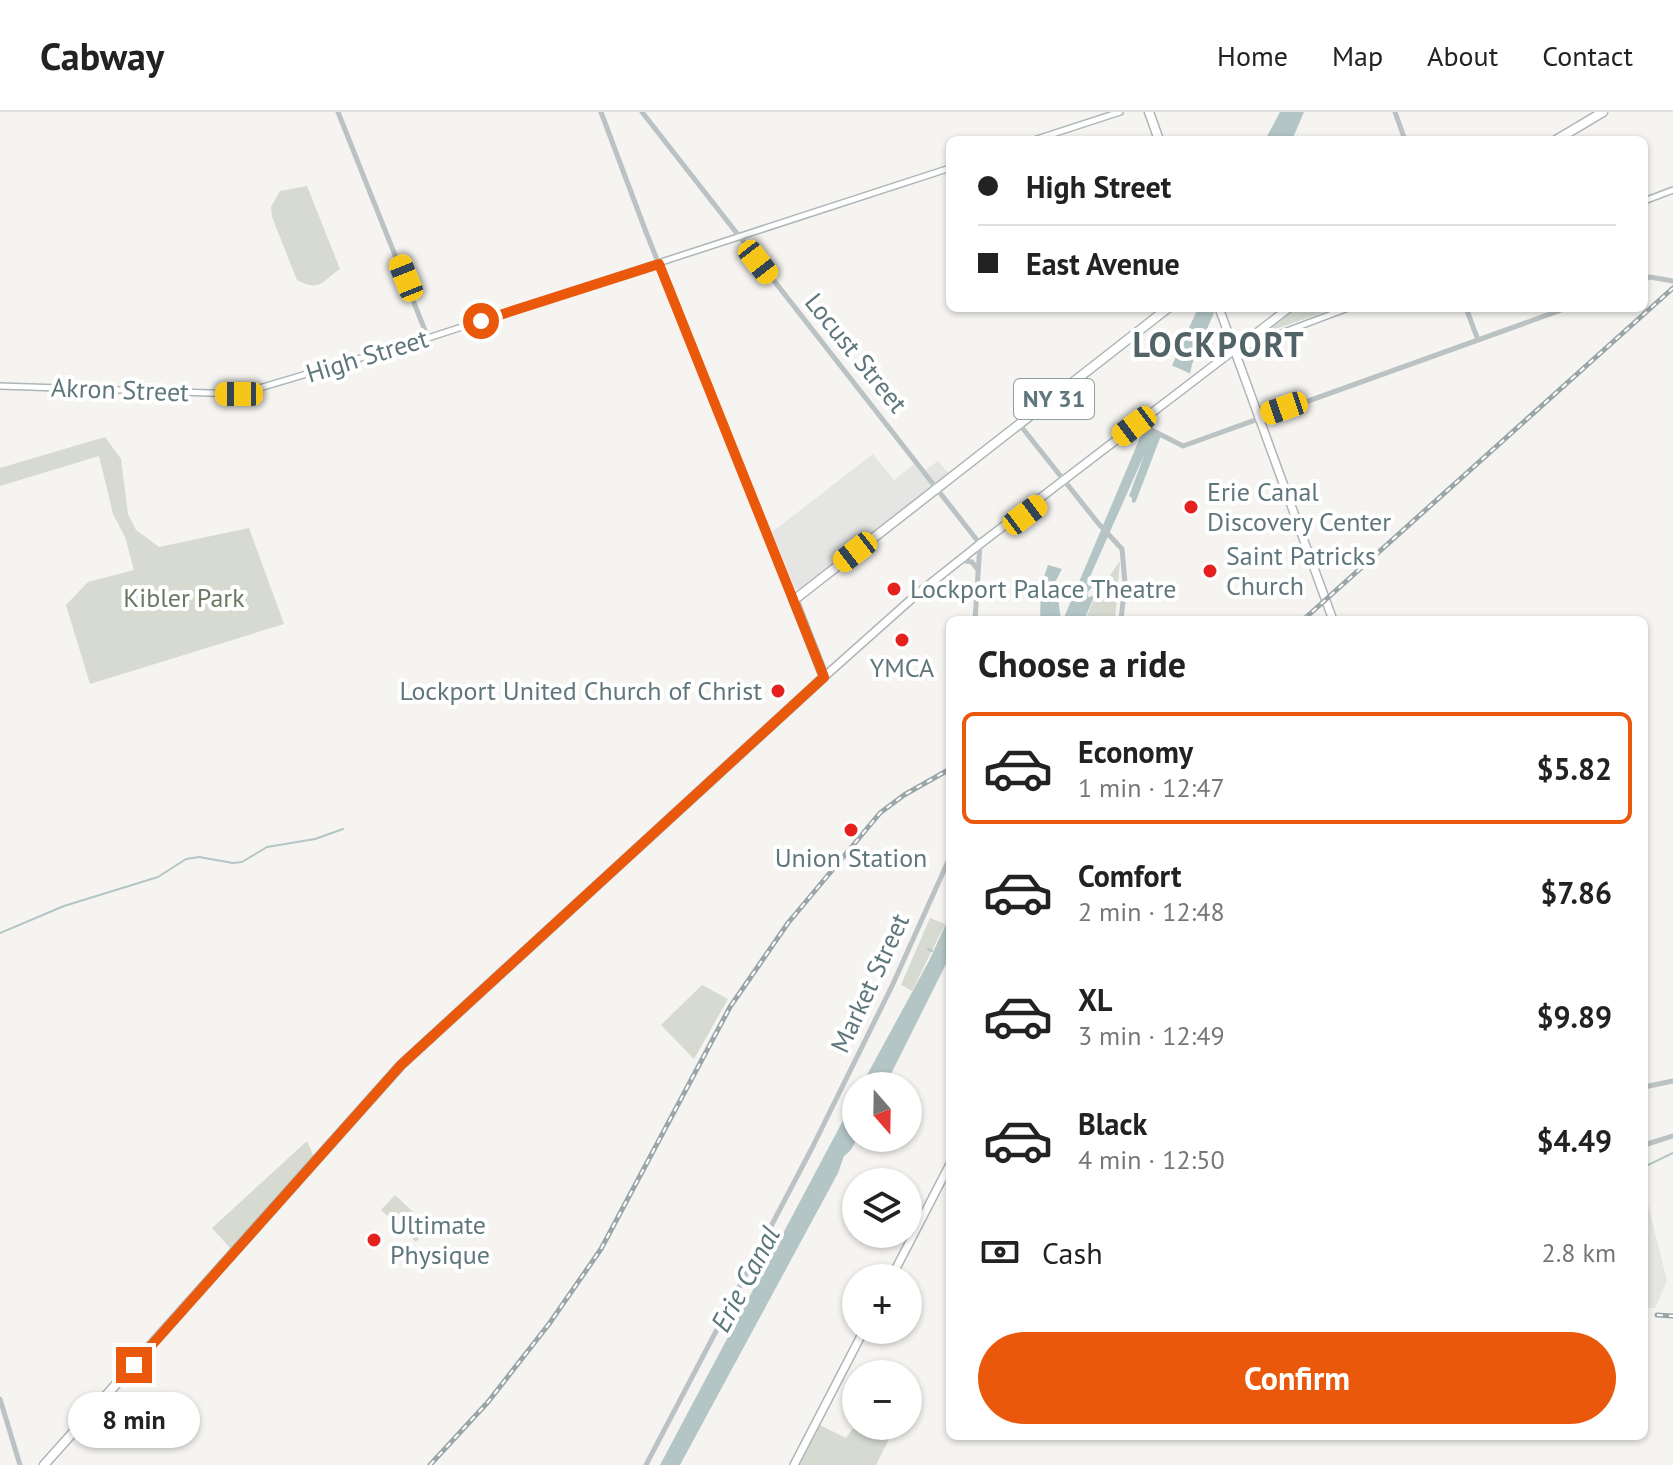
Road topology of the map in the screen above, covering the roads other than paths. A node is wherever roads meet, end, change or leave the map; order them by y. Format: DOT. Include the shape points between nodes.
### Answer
graph roads {
  1 [pos="338,112"];
  2 [pos="601,112"];
  3 [pos="642,112"];
  4 [pos="1120,112"];
  5 [pos="1149,112"];
  6 [pos="1395,112"];
  7 [pos="1603,112"];
  8 [pos="1046,136"];
  9 [pos="1158,136"];
  10 [pos="1404,136"];
  11 [pos="1563,136"];
  12 [pos="946,169"];
  13 [pos="1673,190"];
  14 [pos="1648,199"];
  15 [pos="740,238"];
  16 [pos="659,264"];
  17 [pos="1648,278"];
  18 [pos="1673,281"];
  19 [pos="1163,312"];
  20 [pos="1220,312"];
  21 [pos="1284,312"];
  22 [pos="1337,312"];
  23 [pos="1468,312"];
  24 [pos="1556,312"];
  25 [pos="428,338"];
  26 [pos="1478,340"];
  27 [pos="1234,350"];
  28 [pos="0,386"];
  29 [pos="239,394"];
  30 [pos="1260,417"];
  31 [pos="1144,421"];
  32 [pos="1020,425"];
  33 [pos="1065,482"];
  34 [pos="938,489"];
  35 [pos="980,547"];
  36 [pos="962,560"];
  37 [pos="978,570"];
  38 [pos="1138,590"];
  39 [pos="1124,597"];
  40 [pos="794,600"];
  41 [pos="975,616"];
  42 [pos="1122,616"];
  43 [pos="1332,616"];
  44 [pos="824,677"];
  45 [pos="946,866"];
  46 [pos="1673,1081"];
  47 [pos="1648,1086"];
  48 [pos="1673,1136"];
  49 [pos="1648,1144"];
  50 [pos="946,1172"];
  51 [pos="898,1264"];
  52 [pos="857,1344"];
  53 [pos="0,1399"];
  54 [pos="20,1465"];
  55 [pos="44,1465"];
  56 [pos="646,1465"];
  57 [pos="794,1465"];
  1 -- 25 [label="street"];
  2 -- 16 [label="street"];
  3 -- 15 [label="street, Locust Street"];
  4 -- 8 [label="main road"];
  5 -- 9 [label="highway"];
  6 -- 10 [label="street"];
  7 -- 11 [label="highway"];
  12 -- 15 [label="main road, High Street"];
  13 -- 14 [label="main road"];
  15 -- 16 [label="main road, High Street"];
  15 -- 34 [label="street, Locust Street"];
  16 -- 25 [label="main road, High Street"];
  16 -- 40 [label="street"];
  17 -- 18 [label="street"];
  19 -- 32 [label="highway, NY 31"];
  20 -- 27 [label="main road"];
  21 -- 27 [label="main road"];
  22 -- 27 [label="main road"];
  23 -- 26 [label="street"];
  24 -- 26 [label="street"];
  25 -- 29 [label="main road, High Street"];
  26 -- 30 [label="street"];
  27 -- 30 [label="main road"];
  27 -- 31 [label="main road"];
  28 -- 29 [label="main road, Akron Street"];
  30 -- 31 [label="street" via="1183,446"];
  30 -- 43 [label="main road"];
  31 -- 33 [label="main road"];
  32 -- 33 [label="street"];
  32 -- 34 [label="highway, NY 31"];
  33 -- 35 [label="main road"];
  33 -- 39 [label="street" via="1122,549"];
  34 -- 35 [label="street, Locust Street"];
  34 -- 40 [label="highway, NY 31"];
  35 -- 36 [label="main road"];
  35 -- 37 [label="street"];
  36 -- 37 [label="street"];
  36 -- 44 [label="main road"];
  37 -- 41 [label="street"];
  38 -- 39 [label="street"];
  39 -- 42 [label="street"];
  40 -- 44 [label="highway"];
  44 -- 55 [label="highway" via="401,1065"];
  45 -- 56 [label="street, Market Street" via="819,1135"];
  46 -- 47 [label="street"];
  48 -- 49 [label="street"];
  50 -- 51 [label="main road"];
  52 -- 57 [label="main road"];
  53 -- 54 [label="street"];
}
